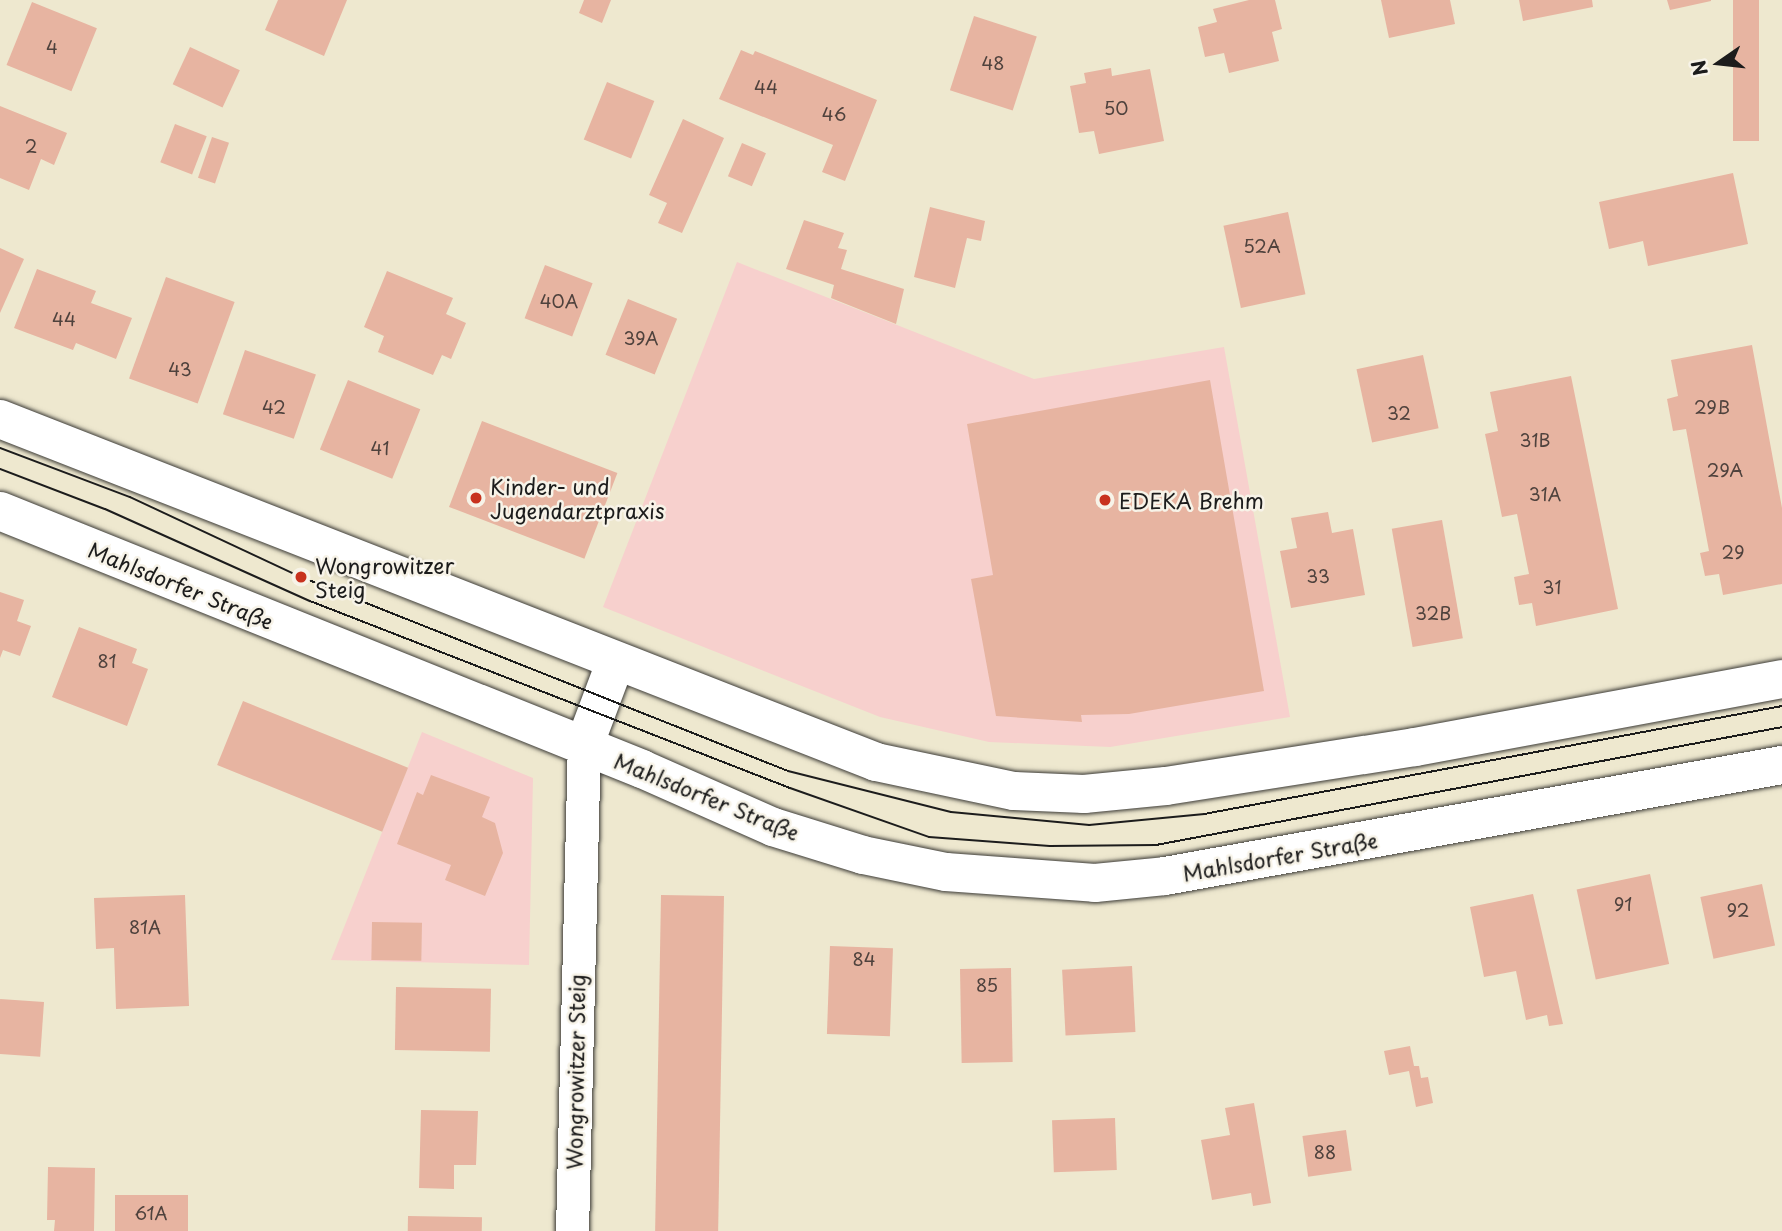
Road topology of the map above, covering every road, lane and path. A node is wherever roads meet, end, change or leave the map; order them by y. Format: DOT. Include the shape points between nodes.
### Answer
graph roads {
  1 [pos="0,419"];
  2 [pos="0,511"];
  3 [pos="615,663"];
  4 [pos="1782,679"];
  5 [pos="584,746"];
  6 [pos="1782,765"];
  7 [pos="572,1231"];
  1 -- 3 [label="main road"];
  2 -- 5 [label="main road, Mahlsdorfer Straße"];
  3 -- 4 [label="main road" via="876,762 1014,790 1084,794 1166,786 1415,747"];
  3 -- 5 [label="main road"];
  5 -- 6 [label="main road, Mahlsdorfer Straße" via="773,827 863,855 946,872 1095,883 1259,862"];
  5 -- 7 [label="street, Wongrowitzer Steig"];
}
